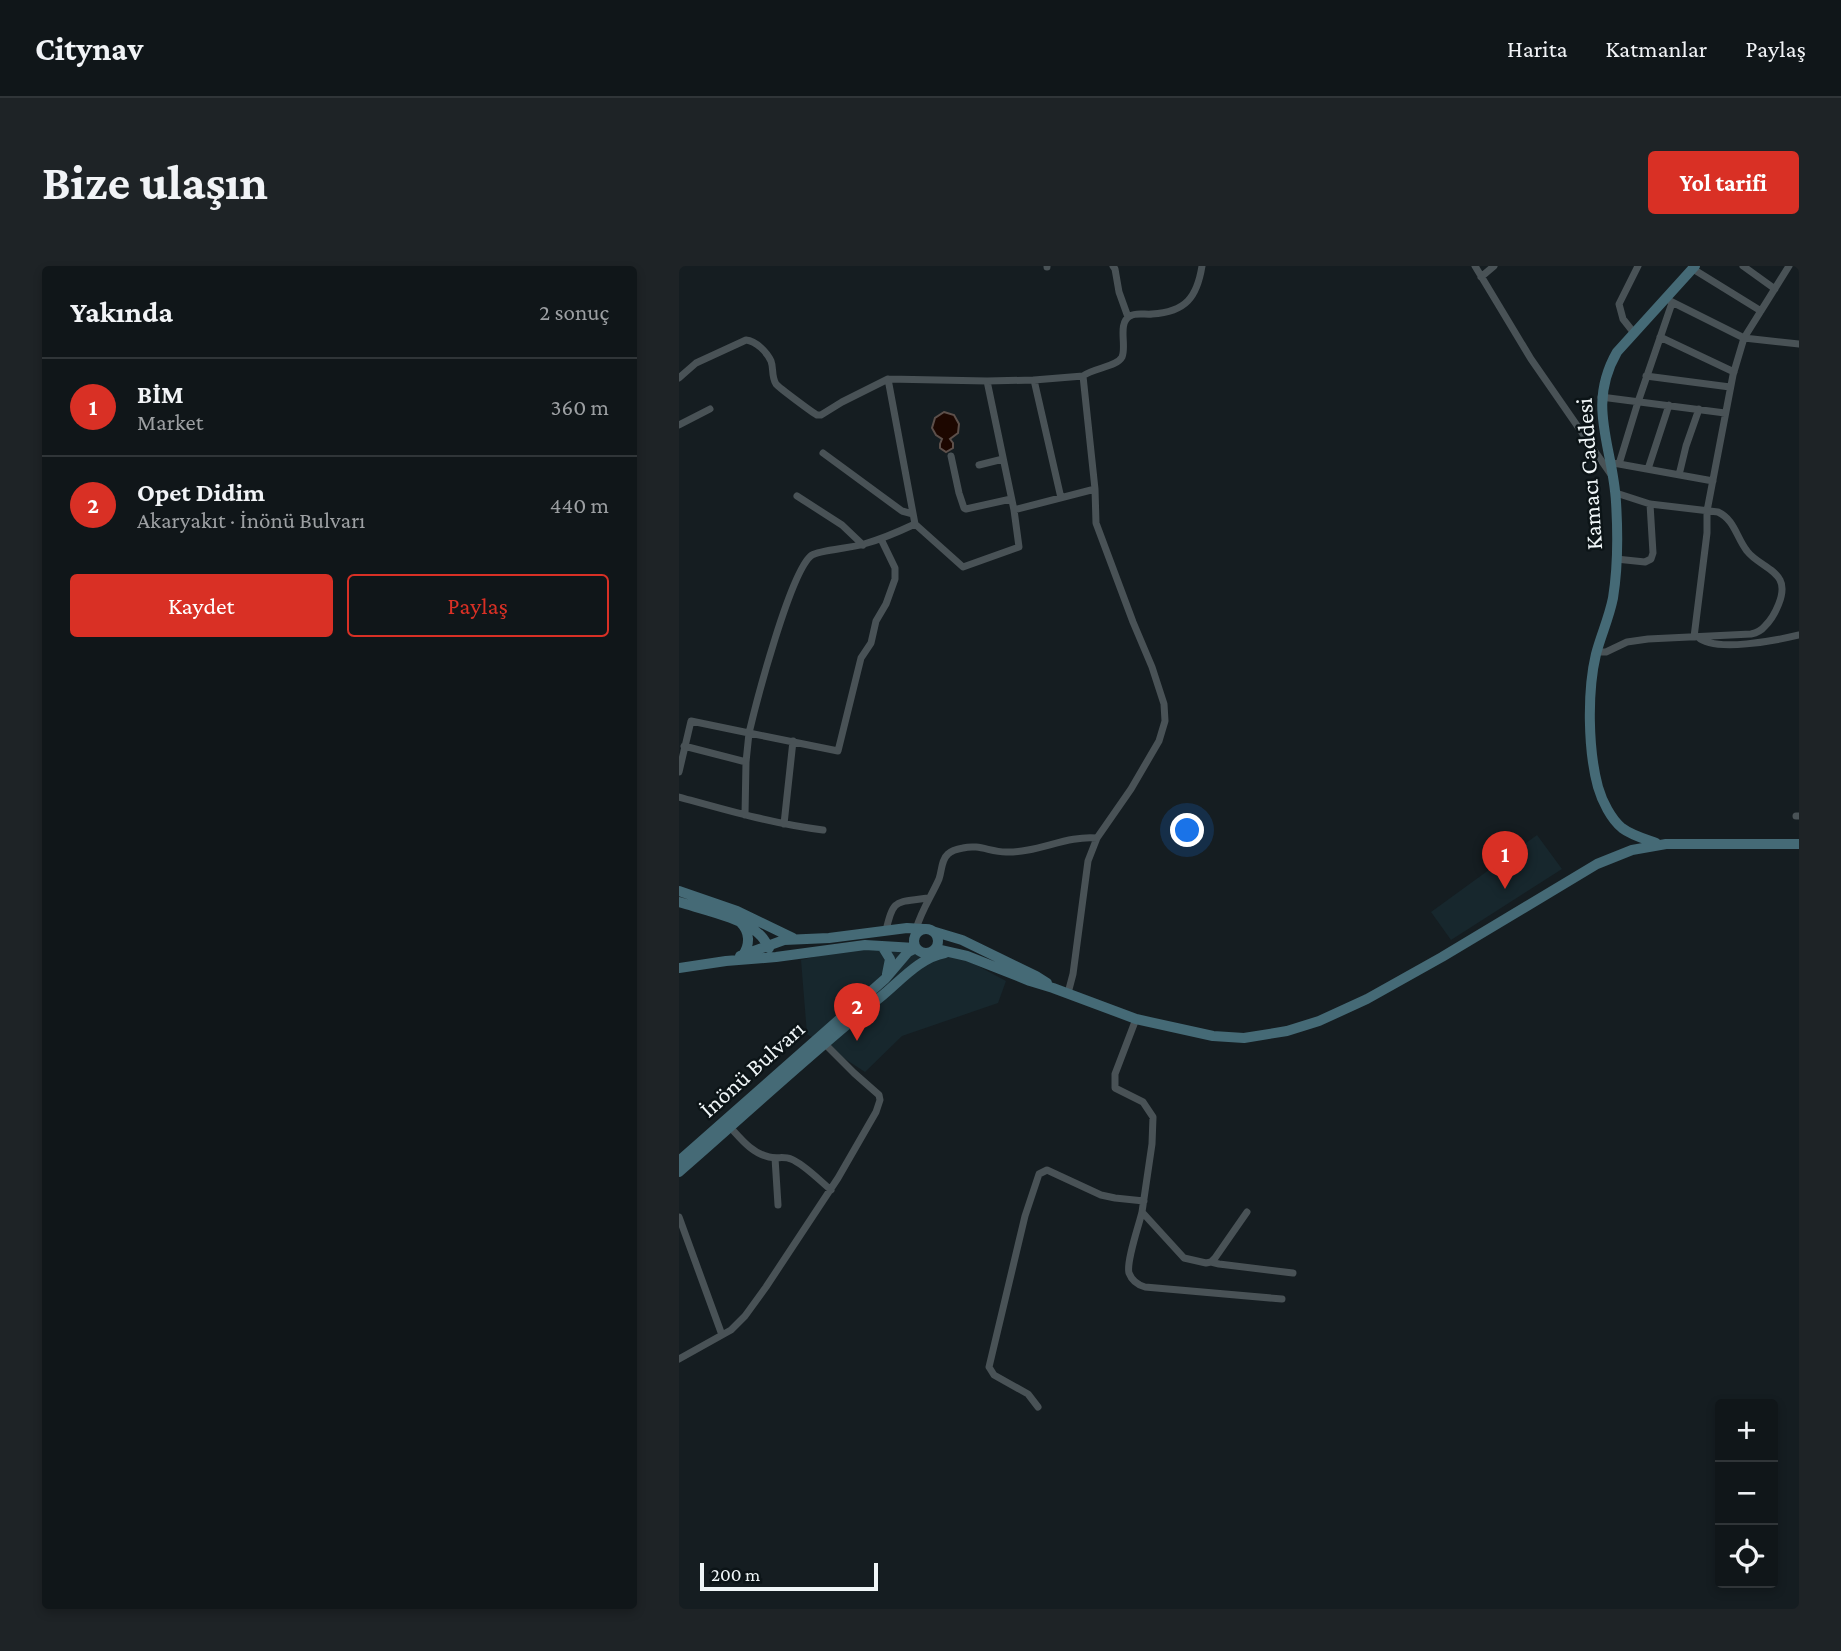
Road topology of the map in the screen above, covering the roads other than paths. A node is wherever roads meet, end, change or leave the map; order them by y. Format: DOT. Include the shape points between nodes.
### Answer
graph roads {
  1 [pos="1125,266"];
  2 [pos="1202,266"];
  3 [pos="1475,266"];
  4 [pos="1494,266"];
  5 [pos="1638,266"];
  6 [pos="1743,266"];
  7 [pos="1789,266"];
  8 [pos="1114,268"];
  9 [pos="1694,268"];
  10 [pos="1481,277"];
  11 [pos="1775,289"];
  12 [pos="1669,301"];
  13 [pos="1761,312"];
  14 [pos="1128,317"];
  15 [pos="1634,333"];
  16 [pos="1660,337"];
  17 [pos="1744,338"];
  18 [pos="1799,344"];
  19 [pos="1734,372"];
  20 [pos="1083,376"];
  21 [pos="1646,376"];
  22 [pos="679,377"];
  23 [pos="887,379"];
  24 [pos="1034,380"];
  25 [pos="987,381"];
  26 [pos="1730,387"];
  27 [pos="1601,397"];
  28 [pos="1638,401"];
  29 [pos="1669,405"];
  30 [pos="710,409"];
  31 [pos="1699,409"];
  32 [pos="1725,413"];
  33 [pos="679,425"];
  34 [pos="823,453"];
  35 [pos="951,456"];
  36 [pos="1003,459"];
  37 [pos="1615,463"];
  38 [pos="979,465"];
  39 [pos="1648,469"];
  40 [pos="1679,475"];
  41 [pos="1614,480"];
  42 [pos="1713,481"];
  43 [pos="1095,489"];
  44 [pos="1616,494"];
  45 [pos="797,496"];
  46 [pos="1061,498"];
  47 [pos="1011,499"];
  48 [pos="1650,503"];
  49 [pos="1014,510"];
  50 [pos="1707,511"];
  51 [pos="913,514"];
  52 [pos="915,524"];
  53 [pos="881,539"];
  54 [pos="863,545"];
  55 [pos="1616,559"];
  56 [pos="1799,635"];
  57 [pos="1696,637"];
  58 [pos="1596,652"];
  59 [pos="749,733"];
  60 [pos="793,741"];
  61 [pos="684,746"];
  62 [pos="746,762"];
  63 [pos="679,772"];
  64 [pos="679,796"];
  65 [pos="745,816"];
  66 [pos="784,824"];
  67 [pos="1622,828"];
  68 [pos="823,830"];
  69 [pos="1097,838"];
  70 [pos="1799,844"];
  71 [pos="1660,845"];
  72 [pos="1624,852"];
  73 [pos="679,891"];
  74 [pos="928,898"];
  75 [pos="679,902"];
  76 [pos="740,922"];
  77 [pos="886,930"];
  78 [pos="924,930"];
  79 [pos="796,940"];
  80 [pos="767,945"];
  81 [pos="883,946"];
  82 [pos="916,948"];
  83 [pos="931,951"];
  84 [pos="952,952"];
  85 [pos="796,954"];
  86 [pos="743,956"];
  87 [pos="776,957"];
  88 [pos="726,961"];
  89 [pos="918,966"];
  90 [pos="679,968"];
  91 [pos="885,979"];
  92 [pos="1053,988"];
  93 [pos="1068,993"];
  94 [pos="1136,1019"];
  95 [pos="824,1043"];
  96 [pos="730,1127"];
  97 [pos="775,1158"];
  98 [pos="679,1161"];
  99 [pos="679,1172"];
  100 [pos="831,1190"];
  101 [pos="1144,1201"];
  102 [pos="778,1205"];
  103 [pos="1142,1212"];
  104 [pos="1247,1212"];
  105 [pos="679,1217"];
  106 [pos="1211,1262"];
  107 [pos="1293,1273"];
  108 [pos="1282,1299"];
  109 [pos="722,1335"];
  110 [pos="679,1359"];
  111 [pos="1038,1406"];
  1 -- 8 [label="street"];
  2 -- 14 [label="street" via="1198,287 1183,306"];
  3 -- 10 [label="street"];
  4 -- 10 [label="street"];
  5 -- 15 [label="street" via="1619,304"];
  6 -- 11 [label="street"];
  7 -- 11 [label="street"];
  8 -- 14 [label="street"];
  9 -- 12 [label="main road, Kamacı Caddesi"];
  9 -- 13 [label="street"];
  10 -- 41 [label="street"];
  11 -- 13 [label="street"];
  12 -- 15 [label="main road, Kamacı Caddesi"];
  12 -- 16 [label="street"];
  12 -- 17 [label="street"];
  13 -- 17 [label="street"];
  14 -- 20 [label="street" via="1120,361"];
  15 -- 27 [label="main road, Kamacı Caddesi" via="1608,367"];
  16 -- 19 [label="street"];
  16 -- 21 [label="street"];
  17 -- 18 [label="street"];
  17 -- 19 [label="street"];
  19 -- 26 [label="street"];
  20 -- 24 [label="street"];
  20 -- 43 [label="street"];
  21 -- 26 [label="street"];
  21 -- 28 [label="street"];
  22 -- 23 [label="street" via="696,363 745,340 756,343 769,358 779,388 817,415"];
  23 -- 25 [label="street"];
  23 -- 51 [label="street"];
  24 -- 25 [label="street"];
  24 -- 46 [label="street"];
  25 -- 36 [label="street"];
  26 -- 32 [label="street"];
  27 -- 28 [label="street"];
  27 -- 37 [label="main road, Kamacı Caddesi"];
  28 -- 29 [label="street"];
  28 -- 37 [label="street"];
  29 -- 31 [label="street"];
  29 -- 39 [label="street"];
  30 -- 33 [label="street"];
  31 -- 32 [label="street"];
  31 -- 40 [label="street"];
  32 -- 42 [label="street"];
  34 -- 51 [label="street" via="902,511"];
  35 -- 47 [label="street" via="964,509"];
  36 -- 38 [label="street"];
  36 -- 47 [label="street"];
  37 -- 39 [label="street"];
  37 -- 41 [label="main road, Kamacı Caddesi"];
  39 -- 40 [label="street"];
  40 -- 42 [label="street"];
  41 -- 44 [label="main road, Kamacı Caddesi"];
  42 -- 50 [label="street"];
  43 -- 46 [label="street"];
  43 -- 69 [label="street" via="1097,523 1152,667 1165,721 1160,741"];
  44 -- 48 [label="street"];
  44 -- 55 [label="main road, Kamacı Caddesi"];
  45 -- 54 [label="street" via="842,525"];
  46 -- 49 [label="street"];
  47 -- 49 [label="street"];
  48 -- 50 [label="street"];
  48 -- 55 [label="street" via="1651,559"];
  49 -- 52 [label="street" via="1019,547 963,567"];
  50 -- 57 [label="street"];
  50 -- 57 [label="street" via="1729,519 1750,555 1779,578 1782,592 1774,615 1760,630"];
  51 -- 52 [label="street"];
  52 -- 53 [label="street"];
  53 -- 54 [label="street"];
  53 -- 60 [label="street" via="895,568 895,579 861,659 838,751"];
  54 -- 59 [label="street" via="812,555 803,565"];
  55 -- 58 [label="main road, Kamacı Caddesi" via="1611,605"];
  56 -- 57 [label="street" via="1748,644 1715,644"];
  57 -- 58 [label="street" via="1627,642"];
  58 -- 67 [label="main road, Kamacı Caddesi" via="1589,707 1594,769 1601,795"];
  59 -- 60 [label="street"];
  59 -- 61 [label="street" via="691,721"];
  59 -- 62 [label="street"];
  60 -- 66 [label="street"];
  61 -- 62 [label="street"];
  61 -- 63 [label="street"];
  62 -- 65 [label="street"];
  64 -- 65 [label="street"];
  65 -- 66 [label="street"];
  66 -- 68 [label="street"];
  67 -- 71 [label="main road"];
  67 -- 72 [label="main road, Kamacı Caddesi"];
  69 -- 74 [label="street" via="1009,852 971,846 954,849 946,856"];
  69 -- 93 [label="street" via="1088,861"];
  70 -- 71 [label="main road"];
  71 -- 72 [label="main road"];
  72 -- 94 [label="main road" via="1367,999 1319,1021 1244,1038"];
  73 -- 79 [label="main road" via="737,911"];
  74 -- 77 [label="street" via="898,903 890,909"];
  74 -- 78 [label="street" via="923,909"];
  75 -- 76 [label="main road"];
  76 -- 80 [label="main road" via="758,932"];
  76 -- 86 [label="main road" via="748,938"];
  77 -- 78 [label="main road"];
  77 -- 79 [label="main road"];
  78 -- 82 [label="main road" via="915,936"];
  78 -- 83 [label="main road" via="938,939"];
  78 -- 92 [label="main road" via="962,940"];
  79 -- 80 [label="main road"];
  79 -- 85 [label="main road"];
  80 -- 86 [label="main road"];
  80 -- 87 [label="main road"];
  81 -- 82 [label="main road"];
  81 -- 85 [label="main road"];
  81 -- 91 [label="main road" via="890,959"];
  82 -- 83 [label="main road"];
  82 -- 91 [label="main road, İnönü Bulvarı"];
  83 -- 84 [label="main road"];
  83 -- 89 [label="main road"];
  84 -- 89 [label="main road" via="940,953"];
  84 -- 92 [label="main road"];
  85 -- 87 [label="main road"];
  86 -- 88 [label="main road"];
  87 -- 88 [label="main road"];
  88 -- 90 [label="main road"];
  89 -- 95 [label="main road, İnönü Bulvarı"];
  91 -- 98 [label="main road, İnönü Bulvarı"];
  92 -- 93 [label="main road"];
  93 -- 94 [label="main road"];
  94 -- 101 [label="street" via="1115,1074 1115,1088 1143,1102 1153,1116"];
  95 -- 96 [label="main road, İnönü Bulvarı"];
  95 -- 100 [label="street" via="880,1100"];
  96 -- 97 [label="street" via="748,1147"];
  96 -- 99 [label="main road, İnönü Bulvarı"];
  97 -- 100 [label="street" via="794,1160"];
  97 -- 102 [label="street"];
  100 -- 109 [label="street" via="745,1316"];
  101 -- 103 [label="street"];
  101 -- 111 [label="street" via="1101,1195 1047,1170 1039,1174 989,1367"];
  103 -- 106 [label="street" via="1184,1258"];
  103 -- 108 [label="street" via="1128,1266 1139,1285"];
  104 -- 106 [label="street"];
  105 -- 109 [label="street"];
  106 -- 107 [label="street"];
  109 -- 110 [label="street"];
}
